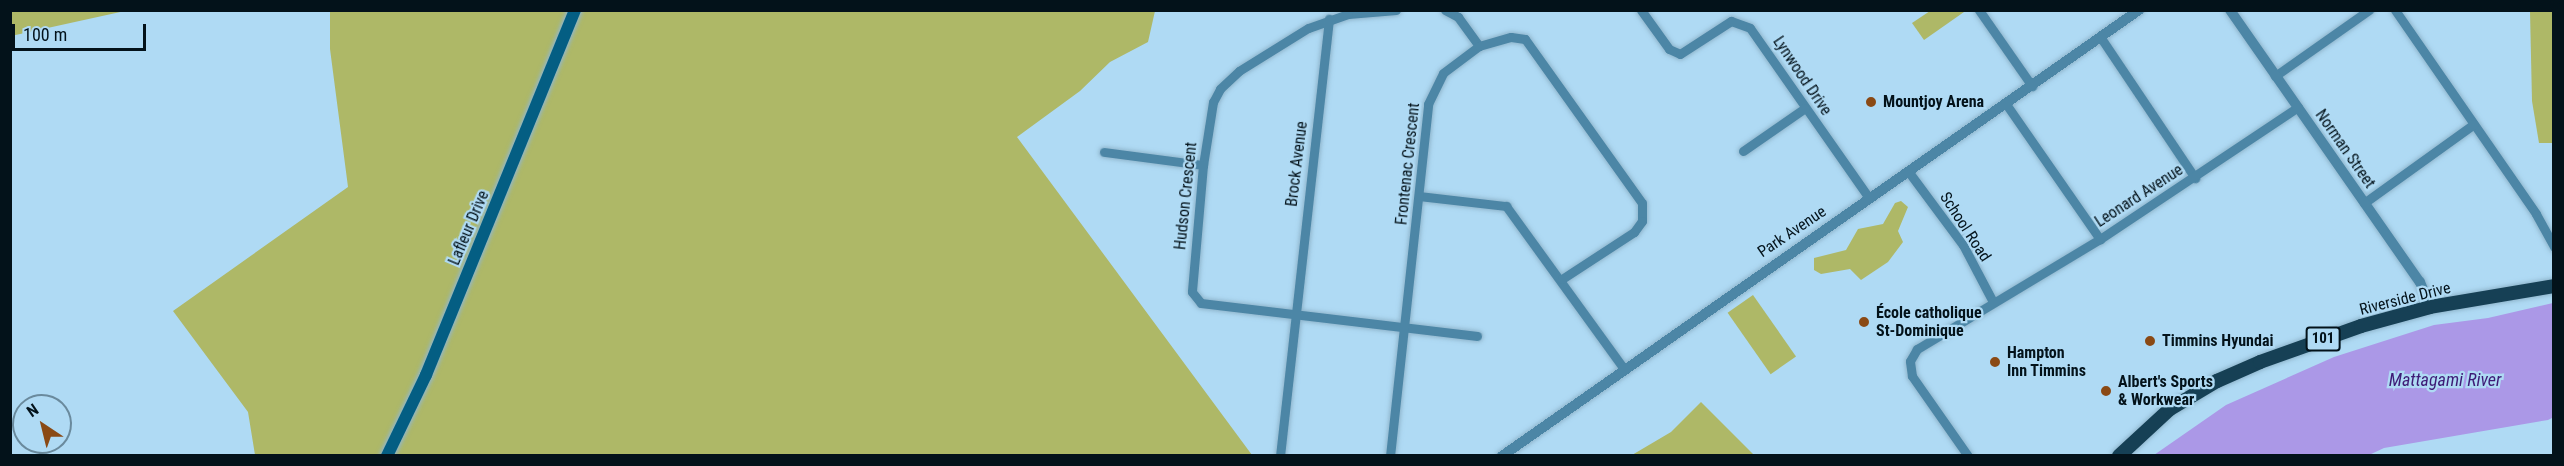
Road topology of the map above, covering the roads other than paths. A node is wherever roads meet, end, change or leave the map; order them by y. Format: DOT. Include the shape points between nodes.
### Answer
graph roads {
  1 [pos="575,10"];
  2 [pos="1396,10"];
  3 [pos="1445,10"];
  4 [pos="1641,10"];
  5 [pos="1979,10"];
  6 [pos="2139,10"];
  7 [pos="2230,10"];
  8 [pos="2369,10"];
  9 [pos="2395,10"];
  10 [pos="1329,19"];
  11 [pos="2102,38"];
  12 [pos="1479,46"];
  13 [pos="2276,76"];
  14 [pos="2032,86"];
  15 [pos="2006,105"];
  16 [pos="2298,107"];
  17 [pos="1805,108"];
  18 [pos="2474,124"];
  19 [pos="1743,151"];
  20 [pos="1104,152"];
  21 [pos="1203,165"];
  22 [pos="1908,171"];
  23 [pos="2195,178"];
  24 [pos="1419,196"];
  25 [pos="1869,198"];
  26 [pos="2364,202"];
  27 [pos="2100,239"];
  28 [pos="2553,247"];
  29 [pos="1562,279"];
  30 [pos="2553,286"];
  31 [pos="1993,302"];
  32 [pos="2430,307"];
  33 [pos="1295,313"];
  34 [pos="1402,326"];
  35 [pos="1477,336"];
  36 [pos="1624,369"];
  37 [pos="387,456"];
  38 [pos="1280,456"];
  39 [pos="1390,456"];
  40 [pos="1502,456"];
  41 [pos="1968,456"];
  42 [pos="2120,456"];
  1 -- 37 [label="main road, Lafleur Drive" via="430,364"];
  2 -- 10 [label="street, Hudson Crescent"];
  3 -- 12 [label="street" via="1458,17"];
  4 -- 17 [label="street, Lynwood Drive" via="1669,49 1680,54 1731,21 1743,22 1758,37"];
  5 -- 14 [label="street"];
  6 -- 11 [label="street, Park Avenue"];
  7 -- 13 [label="street, Norman Street"];
  8 -- 13 [label="street"];
  9 -- 18 [label="street"];
  10 -- 21 [label="street, Hudson Crescent" via="1288,39 1239,71 1220,89 1213,102"];
  10 -- 33 [label="street, Brock Avenue"];
  11 -- 14 [label="street, Park Avenue"];
  11 -- 23 [label="street"];
  12 -- 24 [label="street, Frontenac Crescent" via="1443,73 1433,88"];
  12 -- 29 [label="street, Frontenac Crescent" via="1511,37 1525,39 1642,203 1642,221 1634,232"];
  13 -- 16 [label="street, Norman Street"];
  14 -- 15 [label="street, Park Avenue"];
  15 -- 22 [label="street, Park Avenue"];
  15 -- 27 [label="street"];
  16 -- 23 [label="street, Leonard Avenue"];
  16 -- 26 [label="street, Norman Street"];
  17 -- 19 [label="street"];
  17 -- 25 [label="street, Lynwood Drive"];
  18 -- 26 [label="street"];
  18 -- 28 [label="street" via="2545,228"];
  20 -- 21 [label="street"];
  21 -- 33 [label="street, Hudson Crescent" via="1192,292 1201,303"];
  22 -- 25 [label="street, Park Avenue"];
  22 -- 31 [label="street, School Road" via="1963,245"];
  23 -- 27 [label="street, Leonard Avenue"];
  24 -- 29 [label="street" via="1506,206"];
  24 -- 34 [label="street, Frontenac Crescent"];
  25 -- 36 [label="street, Park Avenue"];
  26 -- 32 [label="street, Norman Street" via="2425,291"];
  27 -- 31 [label="street, Leonard Avenue"];
  29 -- 36 [label="street"];
  30 -- 32 [label="main road, Riverside Drive / 101"];
  31 -- 41 [label="street" via="1917,349 1910,361 1912,376"];
  32 -- 42 [label="main road, Riverside Drive / 101" via="2361,326 2217,381 2170,409"];
  33 -- 34 [label="street, Hudson Crescent"];
  33 -- 38 [label="street, Brock Avenue"];
  34 -- 35 [label="street, Hudson Crescent"];
  34 -- 39 [label="street, Frontenac Crescent"];
  36 -- 40 [label="street, Park Avenue"];
}
